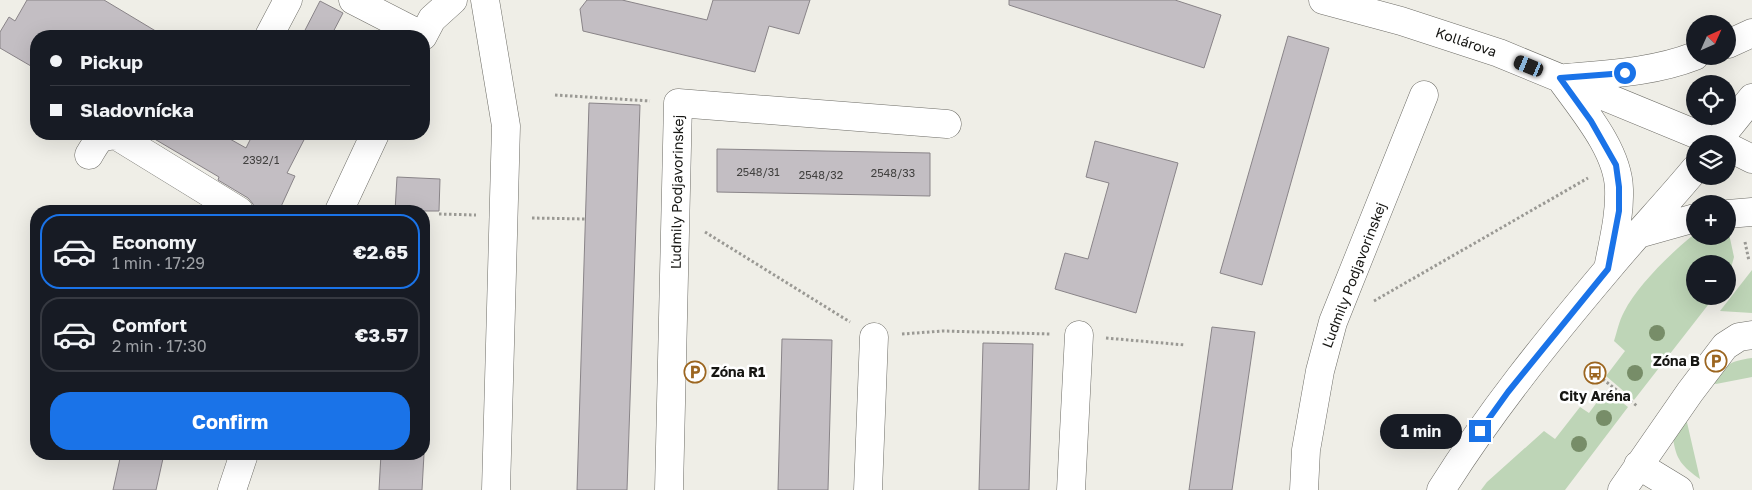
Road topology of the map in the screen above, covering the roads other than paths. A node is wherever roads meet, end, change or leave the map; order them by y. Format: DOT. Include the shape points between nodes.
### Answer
graph roads {
  1 [pos="288,0"];
  2 [pos="353,0"];
  3 [pos="453,0"];
  4 [pos="486,0"];
  5 [pos="1324,0"];
  6 [pos="272,30"];
  7 [pos="411,30"];
  8 [pos="426,30"];
  9 [pos="1752,33"];
  10 [pos="1736,40"];
  11 [pos="1686,59"];
  12 [pos="1560,78"];
  13 [pos="1424,95"];
  14 [pos="1752,98"];
  15 [pos="947,124"];
  16 [pos="1698,135"];
  17 [pos="1726,135"];
  18 [pos="97,140"];
  19 [pos="124,140"];
  20 [pos="373,140"];
  21 [pos="1736,152"];
  22 [pos="89,155"];
  23 [pos="1752,159"];
  24 [pos="1686,178"];
  25 [pos="229,205"];
  26 [pos="342,205"];
  27 [pos="1752,212"];
  28 [pos="1736,213"];
  29 [pos="1686,221"];
  30 [pos="1638,234"];
  31 [pos="1608,269"];
  32 [pos="1079,335"];
  33 [pos="1752,335"];
  34 [pos="874,337"];
  35 [pos="242,460"];
  36 [pos="1638,465"];
  37 [pos="232,490"];
  38 [pos="496,490"];
  39 [pos="669,490"];
  40 [pos="868,490"];
  41 [pos="1071,490"];
  42 [pos="1304,490"];
  43 [pos="1441,490"];
  44 [pos="1622,490"];
  45 [pos="1679,490"];
  1 -- 6 [label="street"];
  2 -- 7 [label="street"];
  3 -- 8 [label="street" via="432,19"];
  4 -- 38 [label="street" via="506,126"];
  5 -- 12 [label="street, Kollárova" via="1499,53"];
  9 -- 10 [label="street"];
  11 -- 12 [label="street" via="1625,73"];
  12 -- 16 [label="street, Kollárova"];
  12 -- 31 [label="street" via="1591,121 1616,165 1619,211"];
  13 -- 42 [label="street, Ľudmily Podjavorinskej" via="1333,322 1320,371 1306,450"];
  14 -- 17 [label="street"];
  15 -- 39 [label="street, Ľudmily Podjavorinskej" via="678,103"];
  18 -- 22 [label="street"];
  19 -- 25 [label="street"];
  20 -- 26 [label="street"];
  21 -- 23 [label="street, Kollárova"];
  24 -- 30 [label="street"];
  27 -- 28 [label="street"];
  29 -- 30 [label="street"];
  30 -- 31 [label="street"];
  31 -- 43 [label="street" via="1508,392"];
  32 -- 41 [label="street"];
  33 -- 36 [label="street" via="1740,337 1726,346"];
  34 -- 40 [label="street"];
  35 -- 37 [label="street"];
  36 -- 44 [label="street"];
  36 -- 45 [label="street"];
}
